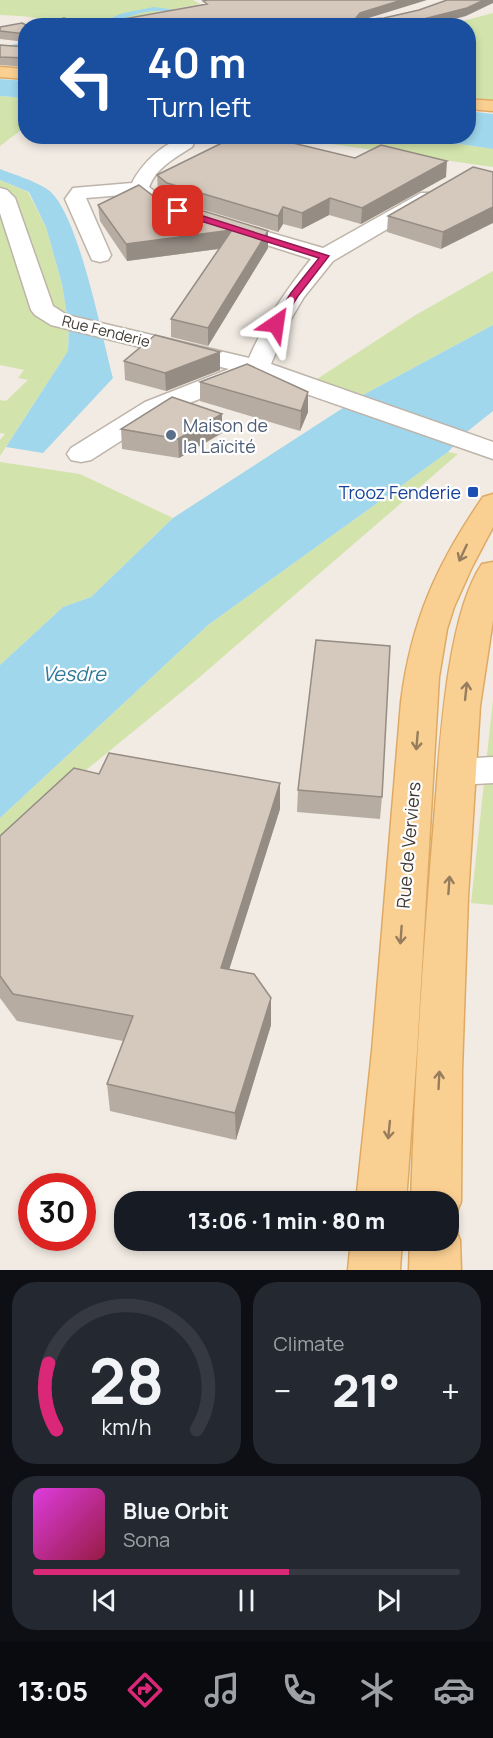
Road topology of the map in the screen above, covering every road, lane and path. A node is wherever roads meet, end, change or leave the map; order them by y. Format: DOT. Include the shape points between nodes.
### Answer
graph roads {
  1 [pos="0,72"];
  2 [pos="18,73"];
  3 [pos="476,105"];
  4 [pos="493,106"];
  5 [pos="183,144"];
  6 [pos="139,188"];
  7 [pos="444,188"];
  8 [pos="0,194"];
  9 [pos="190,215"];
  10 [pos="211,221"];
  11 [pos="100,255"];
  12 [pos="325,256"];
  13 [pos="257,368"];
  14 [pos="483,448"];
  15 [pos="81,454"];
  16 [pos="493,503"];
  17 [pos="493,571"];
  18 [pos="475,771"];
  19 [pos="382,1191"];
  20 [pos="436,1191"];
  21 [pos="376,1251"];
  22 [pos="435,1251"];
  23 [pos="374,1270"];
  24 [pos="435,1270"];
  1 -- 2 [label="main road"];
  3 -- 4 [label="main road"];
  5 -- 6 [label="street" via="153,164"];
  6 -- 9 [label="street" via="160,205"];
  6 -- 11 [label="street" via="80,192 75,199"];
  7 -- 12 [label="street"];
  8 -- 13 [label="street, Rue Fenderie" via="5,198 43,310 58,320"];
  10 -- 12 [label="street"];
  12 -- 13 [label="street" via="276,324"];
  13 -- 14 [label="street, Rue Fenderie"];
  13 -- 15 [label="street" via="154,408"];
  16 -- 19 [label="main road, Rue de Verviers, one-way" via="466,545 438,608 422,684"];
  18 -- 17 [label="main road, one-way" via="471,651 477,616"];
  20 -- 18 [label="main road, one-way" via="444,964"];
  21 -- 23 [label="main road"];
  22 -- 24 [label="main road"];
}
